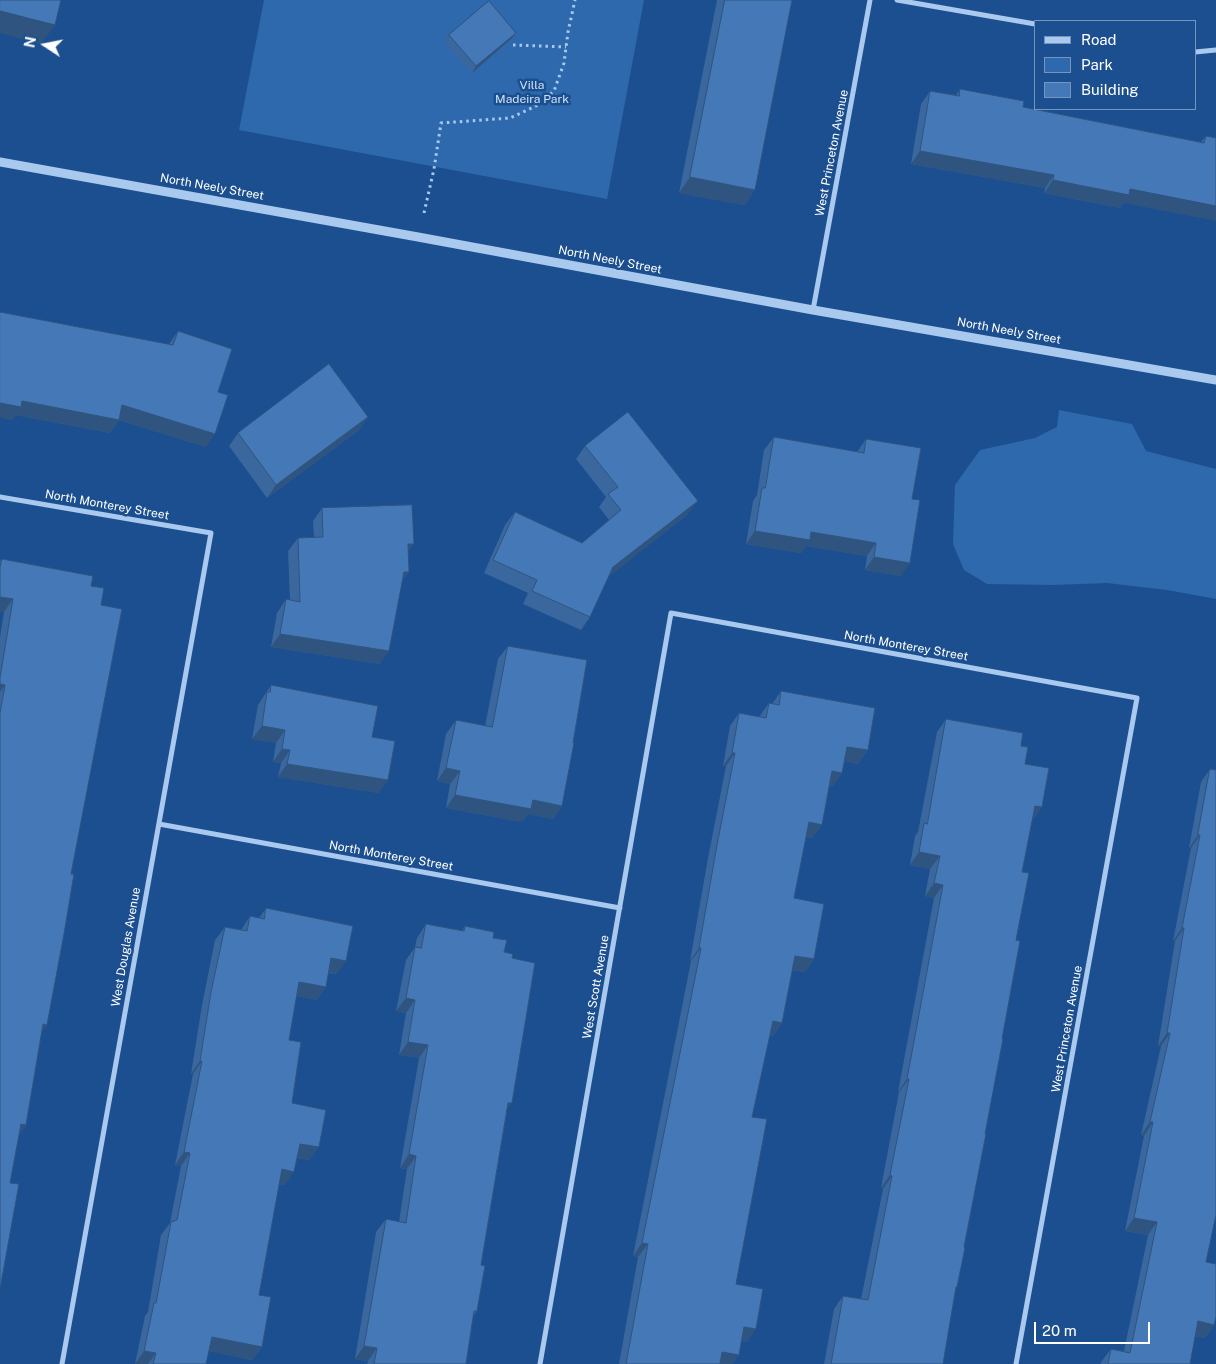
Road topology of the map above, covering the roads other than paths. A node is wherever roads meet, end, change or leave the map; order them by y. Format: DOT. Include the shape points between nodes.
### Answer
graph roads {
  1 [pos="870,0"];
  2 [pos="897,0"];
  3 [pos="1034,24"];
  4 [pos="1216,50"];
  5 [pos="1196,52"];
  6 [pos="0,162"];
  7 [pos="813,310"];
  8 [pos="1216,380"];
  9 [pos="0,497"];
  10 [pos="211,533"];
  11 [pos="670,613"];
  12 [pos="1138,698"];
  13 [pos="159,824"];
  14 [pos="620,908"];
  15 [pos="62,1364"];
  16 [pos="540,1364"];
  17 [pos="1016,1364"];
  1 -- 7 [label="street, West Princeton Avenue"];
  2 -- 3 [label="street"];
  4 -- 5 [label="street"];
  6 -- 7 [label="street, North Neely Street"];
  7 -- 8 [label="street, North Neely Street"];
  9 -- 10 [label="street, North Monterey Street"];
  10 -- 13 [label="street, West Douglas Avenue"];
  11 -- 12 [label="street, North Monterey Street"];
  11 -- 14 [label="street, West Scott Avenue"];
  12 -- 17 [label="street, West Princeton Avenue"];
  13 -- 14 [label="street, North Monterey Street"];
  13 -- 15 [label="street, West Douglas Avenue"];
  14 -- 16 [label="street, West Scott Avenue"];
}
